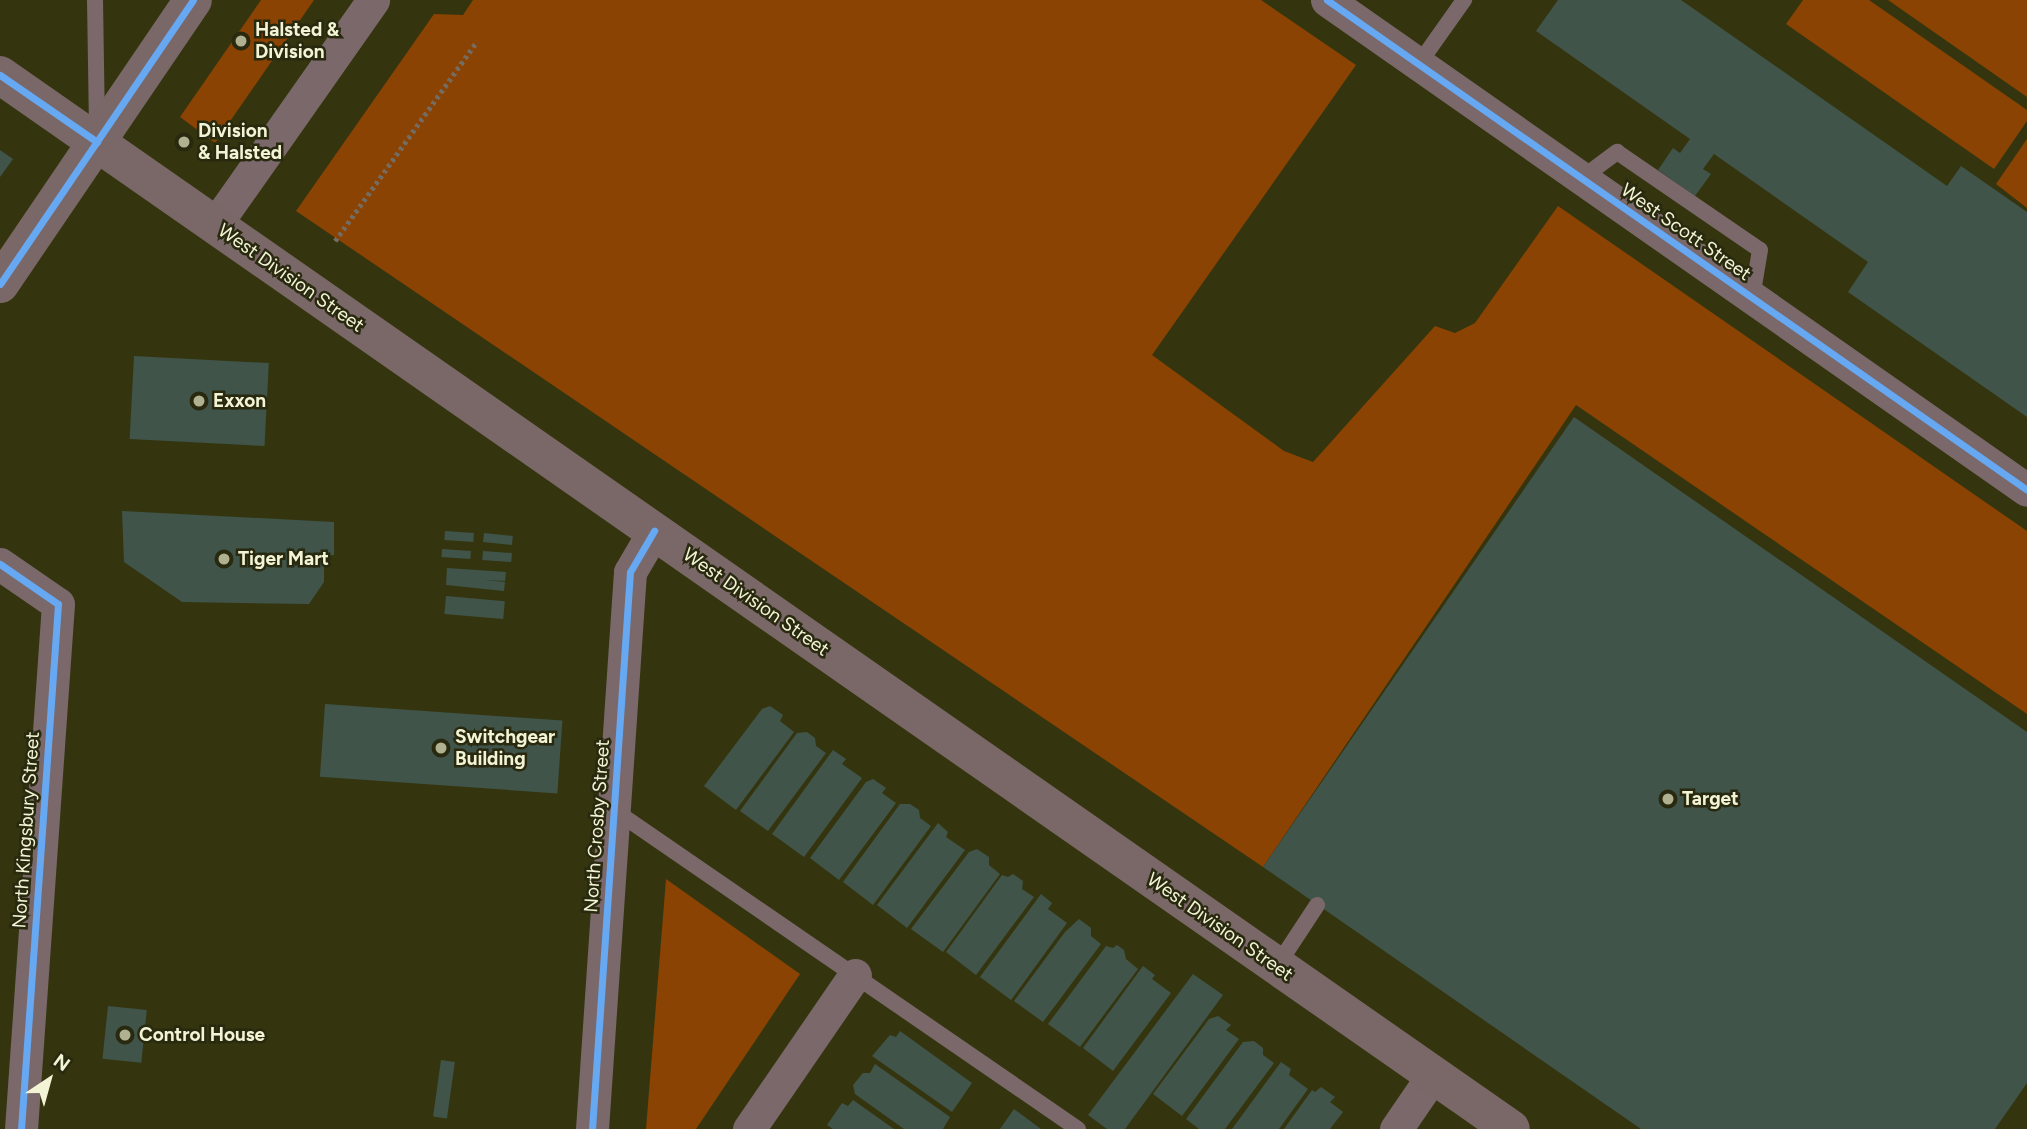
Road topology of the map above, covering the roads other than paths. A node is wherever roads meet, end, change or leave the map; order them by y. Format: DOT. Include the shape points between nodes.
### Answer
graph roads {
  1 [pos="95,0"];
  2 [pos="193,0"];
  3 [pos="373,0"];
  4 [pos="1327,0"];
  5 [pos="1464,0"];
  6 [pos="1418,65"];
  7 [pos="0,75"];
  8 [pos="97,142"];
  9 [pos="1582,178"];
  10 [pos="215,225"];
  11 [pos="0,284"];
  12 [pos="1752,298"];
  13 [pos="2027,490"];
  14 [pos="654,531"];
  15 [pos="0,564"];
  16 [pos="614,810"];
  17 [pos="1318,905"];
  18 [pos="1277,966"];
  19 [pos="855,975"];
  20 [pos="1433,1075"];
  21 [pos="1068,1126"];
  22 [pos="21,1129"];
  23 [pos="592,1129"];
  24 [pos="749,1129"];
  25 [pos="1396,1129"];
  26 [pos="1511,1129"];
  1 -- 8 [label="lane"];
  2 -- 8 [label="main road"];
  3 -- 10 [label="street"];
  4 -- 6 [label="street, West Scott Street"];
  5 -- 6 [label="lane"];
  6 -- 9 [label="street, West Scott Street"];
  7 -- 8 [label="main road, West Division Street"];
  8 -- 10 [label="main road, West Division Street"];
  8 -- 11 [label="main road"];
  9 -- 12 [label="street, West Scott Street"];
  9 -- 12 [label="lane" via="1617,152 1760,250"];
  10 -- 14 [label="main road, West Division Street"];
  12 -- 13 [label="street, West Scott Street"];
  14 -- 16 [label="street, North Crosby Street" via="630,572"];
  14 -- 18 [label="main road, West Division Street"];
  15 -- 22 [label="street, North Kingsbury Street" via="58,604"];
  16 -- 19 [label="lane"];
  16 -- 23 [label="street, North Crosby Street"];
  17 -- 18 [label="lane"];
  18 -- 20 [label="main road, West Division Street"];
  19 -- 21 [label="lane"];
  19 -- 24 [label="street"];
  20 -- 25 [label="street"];
  20 -- 26 [label="main road, West Division Street"];
}
